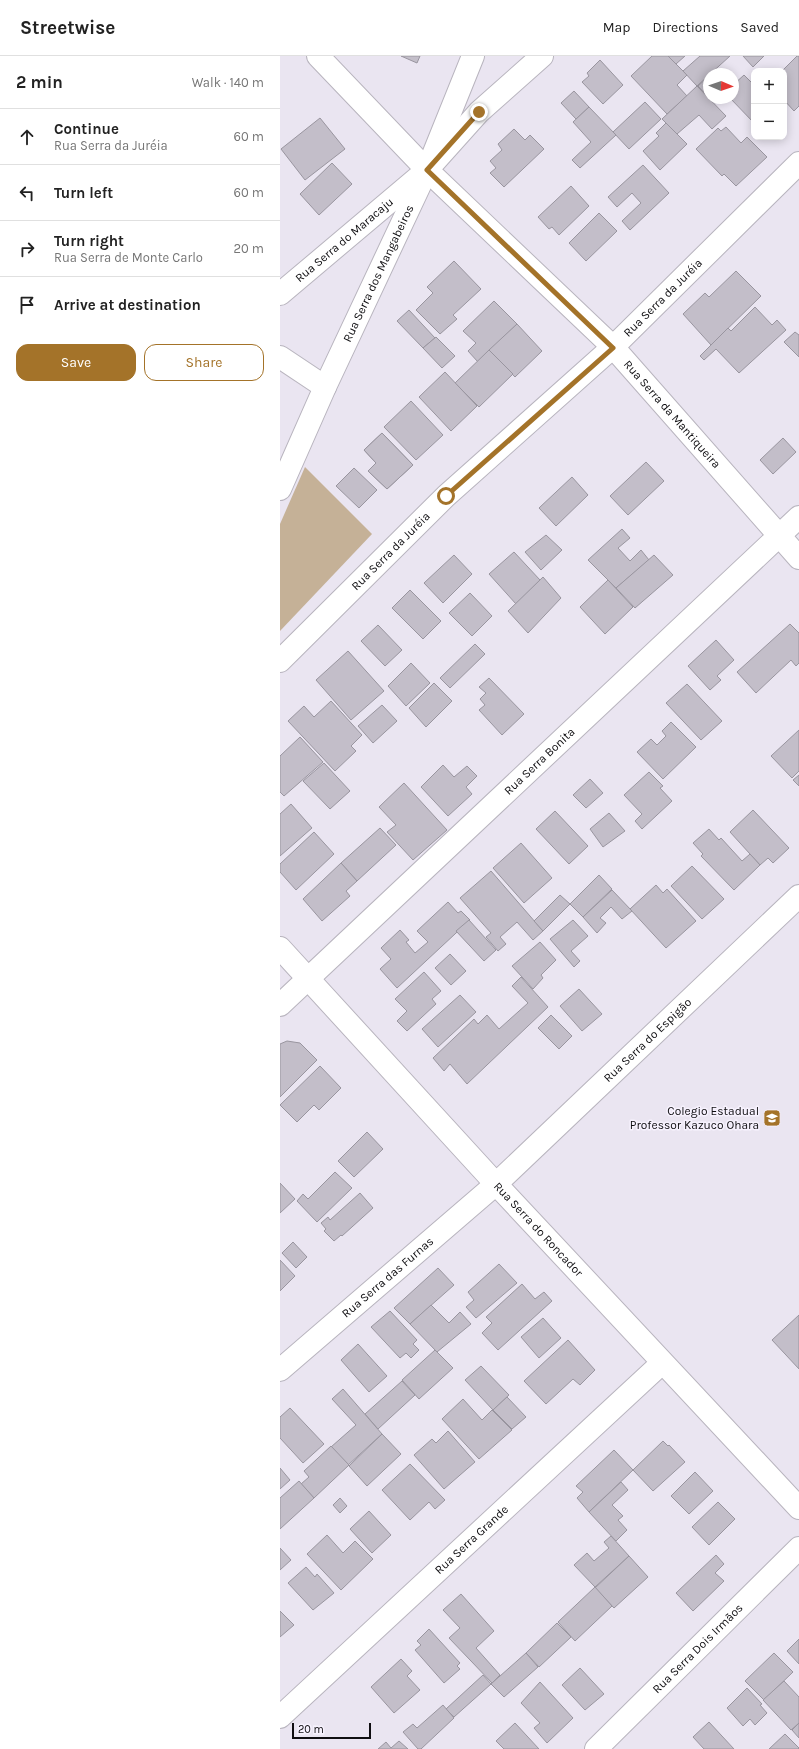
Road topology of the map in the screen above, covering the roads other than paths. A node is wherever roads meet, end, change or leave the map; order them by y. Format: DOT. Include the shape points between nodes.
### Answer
graph roads {
  1 [pos="318,56"];
  2 [pos="473,56"];
  3 [pos="542,56"];
  4 [pos="799,163"];
  5 [pos="427,170"];
  6 [pos="280,294"];
  7 [pos="613,348"];
  8 [pos="280,357"];
  9 [pos="325,386"];
  10 [pos="280,489"];
  11 [pos="799,517"];
  12 [pos="779,537"];
  13 [pos="799,558"];
  14 [pos="280,660"];
  15 [pos="799,896"];
  16 [pos="280,948"];
  17 [pos="309,978"];
  18 [pos="280,1005"];
  19 [pos="496,1184"];
  20 [pos="662,1363"];
  21 [pos="280,1370"];
  22 [pos="799,1508"];
  23 [pos="799,1548"];
  24 [pos="280,1717"];
  25 [pos="596,1749"];
  1 -- 5 [label="street, Rua Serra da Mantiqueira"];
  2 -- 5 [label="street, Rua Serra dos Mangabeiros"];
  3 -- 5 [label="street" via="479,112"];
  4 -- 7 [label="street, Rua Serra da Juréia"];
  5 -- 6 [label="street, Rua Serra do Maracaju"];
  5 -- 7 [label="street, Rua Serra da Mantiqueira"];
  5 -- 9 [label="street, Rua Serra dos Mangabeiros"];
  7 -- 12 [label="street, Rua Serra da Mantiqueira"];
  7 -- 14 [label="street, Rua Serra da Juréia" via="446,496"];
  8 -- 9 [label="street"];
  9 -- 10 [label="street, Rua Serra dos Mangabeiros"];
  11 -- 12 [label="street, Rua Serra Bonita"];
  12 -- 13 [label="street, Rua Serra da Mantiqueira"];
  12 -- 17 [label="street, Rua Serra Bonita"];
  15 -- 19 [label="street, Rua Serra do Espigão"];
  16 -- 17 [label="street, Rua Serra do Roncador"];
  17 -- 18 [label="street, Rua Serra Bonita"];
  17 -- 19 [label="street, Rua Serra do Roncador"];
  19 -- 20 [label="street, Rua Serra do Roncador"];
  19 -- 21 [label="street, Rua Serra das Furnas"];
  20 -- 22 [label="street, Rua Serra do Roncador"];
  20 -- 24 [label="street, Rua Serra Grande"];
  23 -- 25 [label="street, Rua Serra Dois Irmãos"];
}
